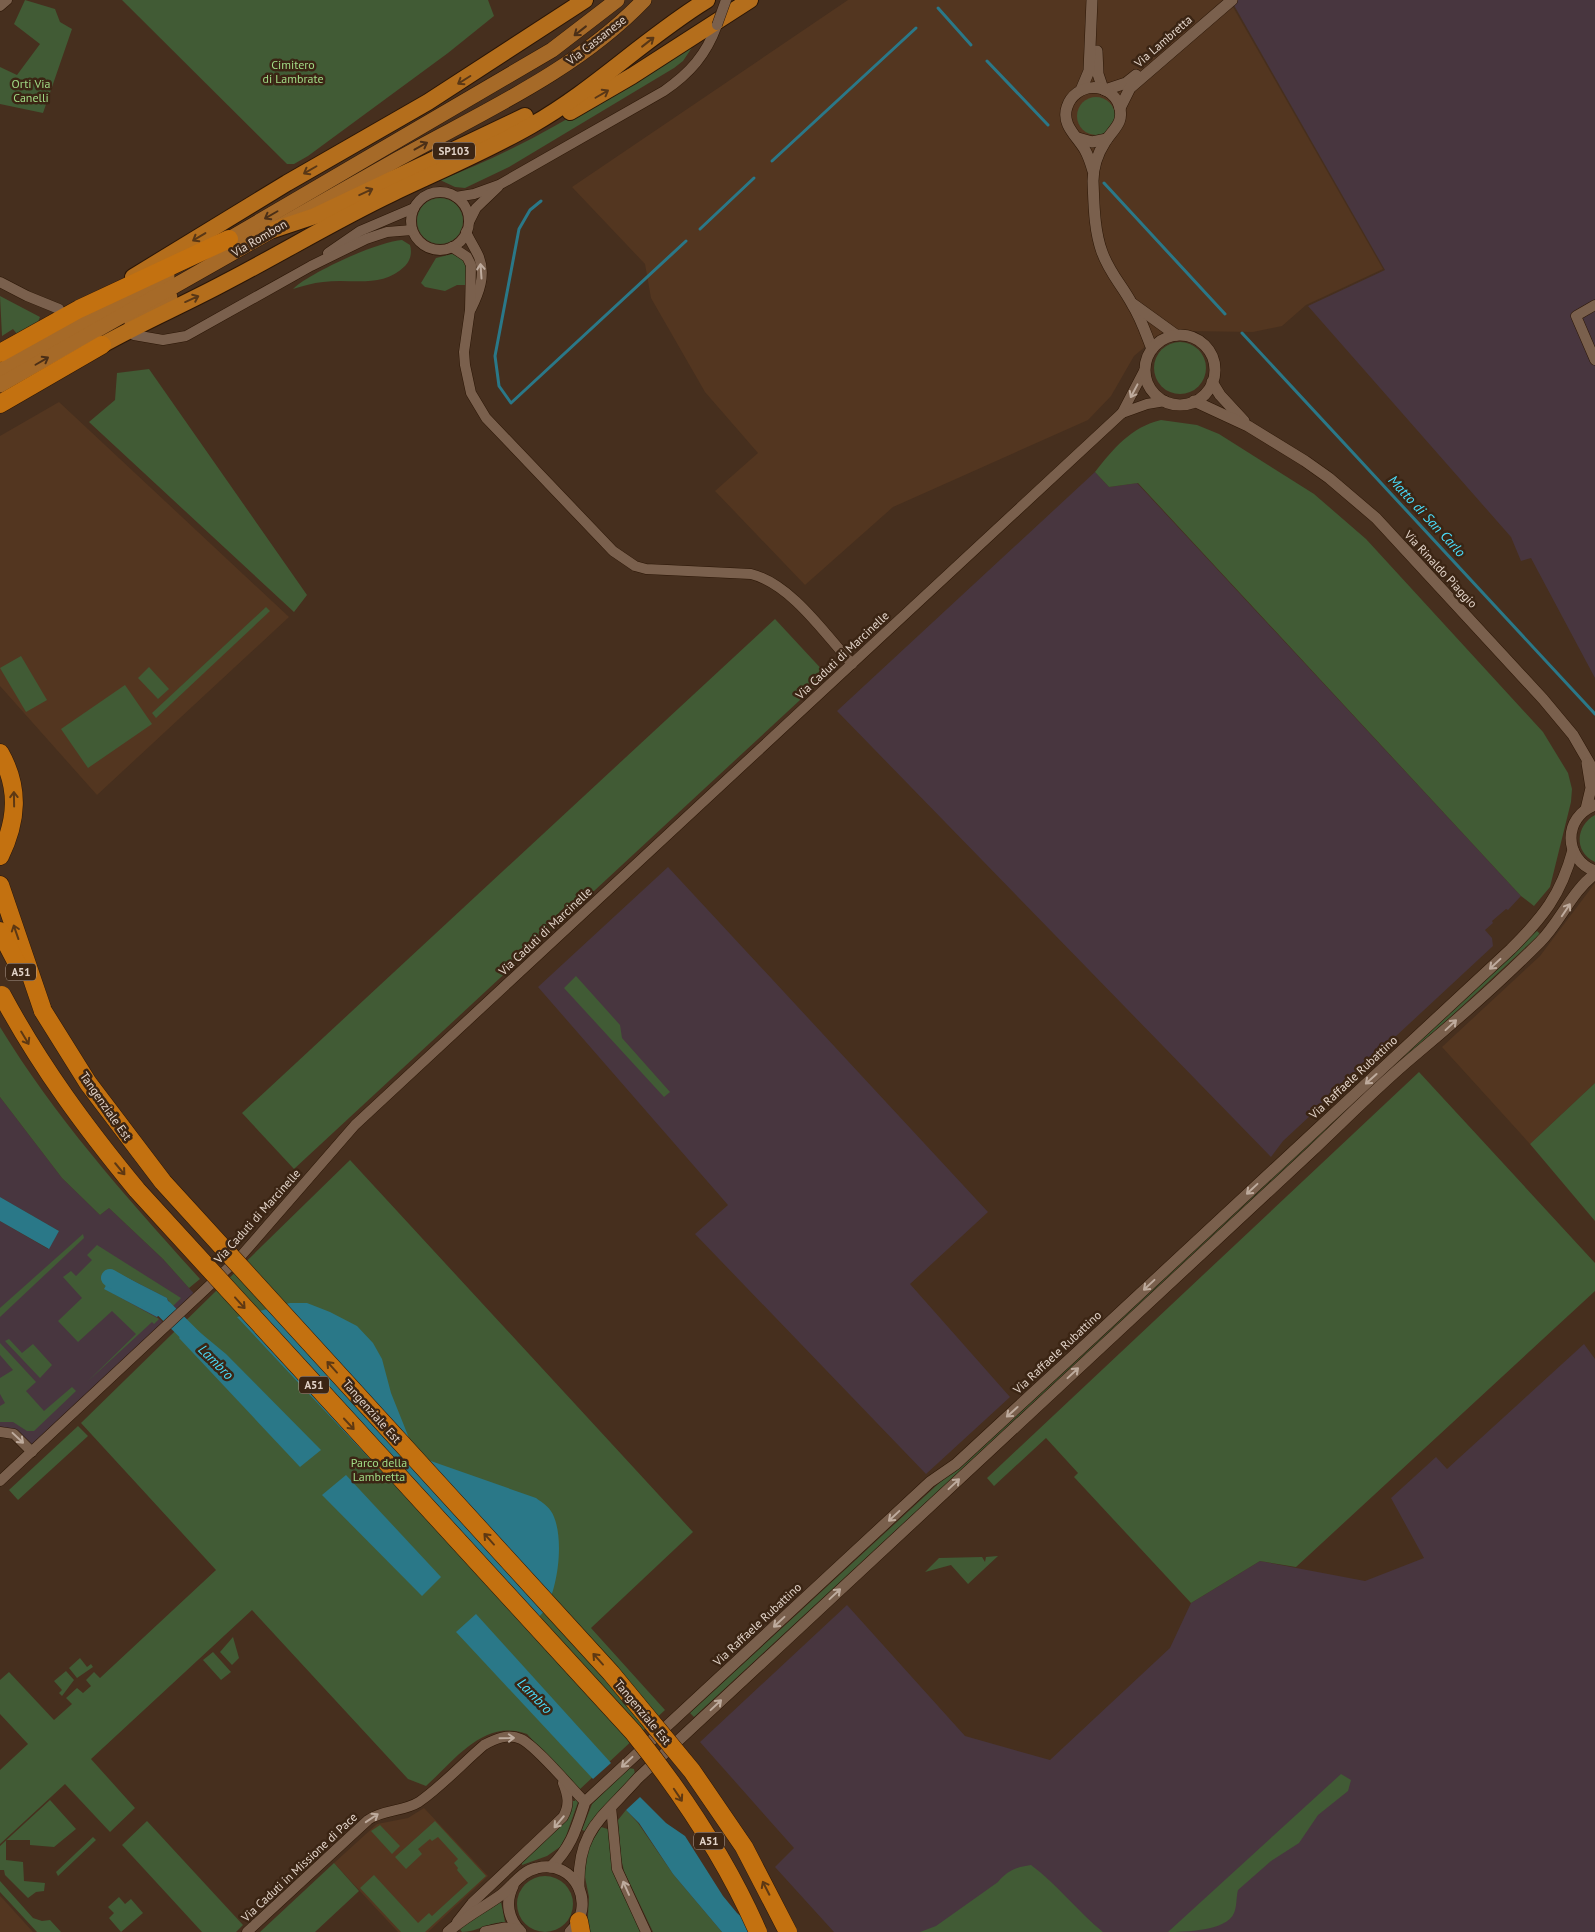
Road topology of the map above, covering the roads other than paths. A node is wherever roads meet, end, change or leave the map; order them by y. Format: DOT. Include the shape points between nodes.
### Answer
graph roads {
  1 [pos="7,0"];
  2 [pos="585,0"];
  3 [pos="617,0"];
  4 [pos="644,0"];
  5 [pos="706,0"];
  6 [pos="726,0"];
  7 [pos="750,0"];
  8 [pos="1092,0"];
  9 [pos="1100,0"];
  10 [pos="1231,0"];
  11 [pos="0,6"];
  12 [pos="628,57"];
  13 [pos="512,75"];
  14 [pos="1104,89"];
  15 [pos="1081,90"];
  16 [pos="519,92"];
  17 [pos="1120,108"];
  18 [pos="1078,138"];
  19 [pos="1107,139"];
  20 [pos="463,160"];
  21 [pos="1093,171"];
  22 [pos="499,185"];
  23 [pos="456,197"];
  24 [pos="414,208"];
  25 [pos="467,228"];
  26 [pos="272,230"];
  27 [pos="412,230"];
  28 [pos="236,244"];
  29 [pos="452,247"];
  30 [pos="311,266"];
  31 [pos="0,282"];
  32 [pos="1132,303"];
  33 [pos="1595,305"];
  34 [pos="59,308"];
  35 [pos="79,310"];
  36 [pos="470,310"];
  37 [pos="37,333"];
  38 [pos="134,335"];
  39 [pos="1176,335"];
  40 [pos="102,345"];
  41 [pos="1152,349"];
  42 [pos="0,353"];
  43 [pos="0,359"];
  44 [pos="1595,360"];
  45 [pos="1145,369"];
  46 [pos="0,371"];
  47 [pos="1212,382"];
  48 [pos="0,385"];
  49 [pos="1165,401"];
  50 [pos="1194,401"];
  51 [pos="0,404"];
  52 [pos="1122,412"];
  53 [pos="1248,426"];
  54 [pos="852,664"];
  55 [pos="0,753"];
  56 [pos="1587,759"];
  57 [pos="1595,773"];
  58 [pos="1591,807"];
  59 [pos="1573,850"];
  60 [pos="0,856"];
  61 [pos="1595,872"];
  62 [pos="0,885"];
  63 [pos="0,931"];
  64 [pos="1,993"];
  65 [pos="43,1011"];
  66 [pos="0,1432"];
  67 [pos="32,1452"];
  68 [pos="0,1481"];
  69 [pos="560,1777"];
  70 [pos="585,1802"];
  71 [pos="611,1807"];
  72 [pos="551,1867"];
  73 [pos="514,1883"];
  74 [pos="579,1888"];
  75 [pos="577,1928"];
  76 [pos="450,1930"];
  77 [pos="520,1931"];
  78 [pos="247,1932"];
  79 [pos="485,1932"];
  80 [pos="646,1932"];
  81 [pos="758,1932"];
  82 [pos="788,1932"];
  1 -- 11 [label="street"];
  2 -- 35 [label="highway, one-way" via="428,102 287,183"];
  3 -- 13 [label="main road, Via Cassanese, one-way" via="575,35"];
  4 -- 16 [label="main road, Via Cassanese" via="578,57"];
  12 -- 5 [label="highway, SP103, one-way"];
  6 -- 22 [label="street, bridge" via="710,44 698,62 674,84"];
  20 -- 7 [label="highway, SP103, one-way" via="525,136 600,96"];
  8 -- 15 [label="street" via="1089,70"];
  9 -- 14 [label="street" via="1097,59"];
  10 -- 14 [label="street, Via Lambretta" via="1217,5 1126,83"];
  10 -- 17 [label="street, Via Lambretta" via="1130,88"];
  12 -- 20 [label="highway, SP103" via="557,110"];
  26 -- 12 [label="highway, SP103, one-way" via="315,216 509,125"];
  13 -- 28 [label="main road, Via Rombon, one-way"];
  14 -- 15 [label="street" via="1092,87"];
  14 -- 17 [label="street"];
  15 -- 18 [label="street" via="1071,99 1066,111 1067,124"];
  26 -- 16 [label="main road, Via Rombon, one-way"];
  17 -- 19 [label="street" via="1118,126"];
  18 -- 19 [label="street" via="1092,142"];
  18 -- 21 [label="street"];
  19 -- 21 [label="street"];
  40 -- 20 [label="highway, SP103, one-way" via="342,218"];
  21 -- 32 [label="street" via="1095,219 1101,250 1114,280"];
  22 -- 23 [label="street"];
  22 -- 25 [label="street" via="476,208"];
  23 -- 24 [label="street" via="433,193"];
  23 -- 25 [label="street" via="466,209"];
  24 -- 27 [label="street"];
  24 -- 30 [label="street" via="360,230"];
  25 -- 29 [label="street" via="461,240"];
  36 -- 25 [label="street, one-way" via="480,292 481,268"];
  26 -- 28 [label="main road, Via Rombon"];
  27 -- 29 [label="street" via="427,247 442,250"];
  27 -- 30 [label="street" via="383,233"];
  28 -- 35 [label="highway"];
  28 -- 40 [label="main road"];
  28 -- 46 [label="main road, Via Rombon"];
  48 -- 28 [label="main road, Via Rombon, one-way"];
  29 -- 36 [label="street" via="467,257 471,265"];
  30 -- 38 [label="street" via="186,336 163,340"];
  31 -- 34 [label="street"];
  32 -- 39 [label="street"];
  32 -- 41 [label="street"];
  33 -- 44 [label="street" via="1576,316"];
  35 -- 37 [label="highway"];
  36 -- 54 [label="street" via="464,352 471,393 477,404 486,418 613,551 646,569 751,574 766,579 792,598"];
  37 -- 42 [label="highway"];
  37 -- 43 [label="highway"];
  39 -- 41 [label="street" via="1164,338"];
  39 -- 47 [label="street" via="1193,338 1208,349 1214,366"];
  40 -- 51 [label="highway"];
  41 -- 45 [label="street"];
  45 -- 49 [label="street" via="1151,390"];
  45 -- 52 [label="street, Via Caduti di Marcinelle, one-way"];
  47 -- 50 [label="street" via="1205,394"];
  47 -- 53 [label="street, Via Rinaldo Piaggio" via="1223,400"];
  49 -- 50 [label="street, Via Rinaldo Piaggio" via="1180,404"];
  49 -- 52 [label="street, Via Caduti di Marcinelle"];
  50 -- 53 [label="street, Via Rinaldo Piaggio"];
  52 -- 54 [label="street, Via Caduti di Marcinelle"];
  53 -- 56 [label="street, Via Rinaldo Piaggio" via="1329,478 1376,518 1543,699 1573,735"];
  54 -- 67 [label="street, Via Caduti di Marcinelle" via="355,1125 242,1256"];
  60 -- 55 [label="highway, one-way" via="13,825 15,797 12,779"];
  56 -- 57 [label="street, Via Rinaldo Piaggio"];
  56 -- 58 [label="street, Via Rinaldo Piaggio"];
  58 -- 59 [label="street, Via Raffaele Rubattino" via="1579,815 1572,826 1570,839"];
  59 -- 61 [label="street, Via Raffaele Rubattino" via="1583,864"];
  59 -- 70 [label="street, Via Raffaele Rubattino, one-way" via="1556,896 1512,949 1067,1362 956,1464 930,1482"];
  71 -- 61 [label="street, Via Raffaele Rubattino, one-way" via="684,1734 1541,940"];
  65 -- 62 [label="highway, one-way"];
  63 -- 65 [label="highway, Tangenziale Est / A51"];
  64 -- 81 [label="highway, Tangenziale Est / A51, one-way, bridge" via="23,1034 75,1114 137,1190 633,1732 709,1842"];
  82 -- 65 [label="highway, Tangenziale Est / A51, one-way, bridge" via="744,1847 692,1770 604,1666 163,1182 88,1083"];
  66 -- 67 [label="street, one-way" via="10,1431"];
  67 -- 68 [label="street, Via Caduti di Marcinelle"];
  69 -- 70 [label="street, Via Caduti in Missione di Pace"];
  69 -- 76 [label="street, one-way" via="568,1800 563,1817 472,1904"];
  78 -- 69 [label="street, Via Caduti in Missione di Pace, one-way" via="368,1820 383,1812 419,1802 484,1744 494,1739 521,1739"];
  70 -- 72 [label="street, Via Raffaele Rubattino" via="573,1839"];
  71 -- 74 [label="street, Via Raffaele Rubattino" via="585,1841 580,1860"];
  80 -- 71 [label="street, one-way" via="617,1869"];
  72 -- 73 [label="street" via="532,1869"];
  72 -- 74 [label="street" via="568,1874"];
  73 -- 76 [label="street"];
  73 -- 77 [label="street" via="509,1909"];
  74 -- 75 [label="street, Via Raffaele Rubattino" via="583,1904"];
  77 -- 79 [label="street" via="504,1928"];
}
